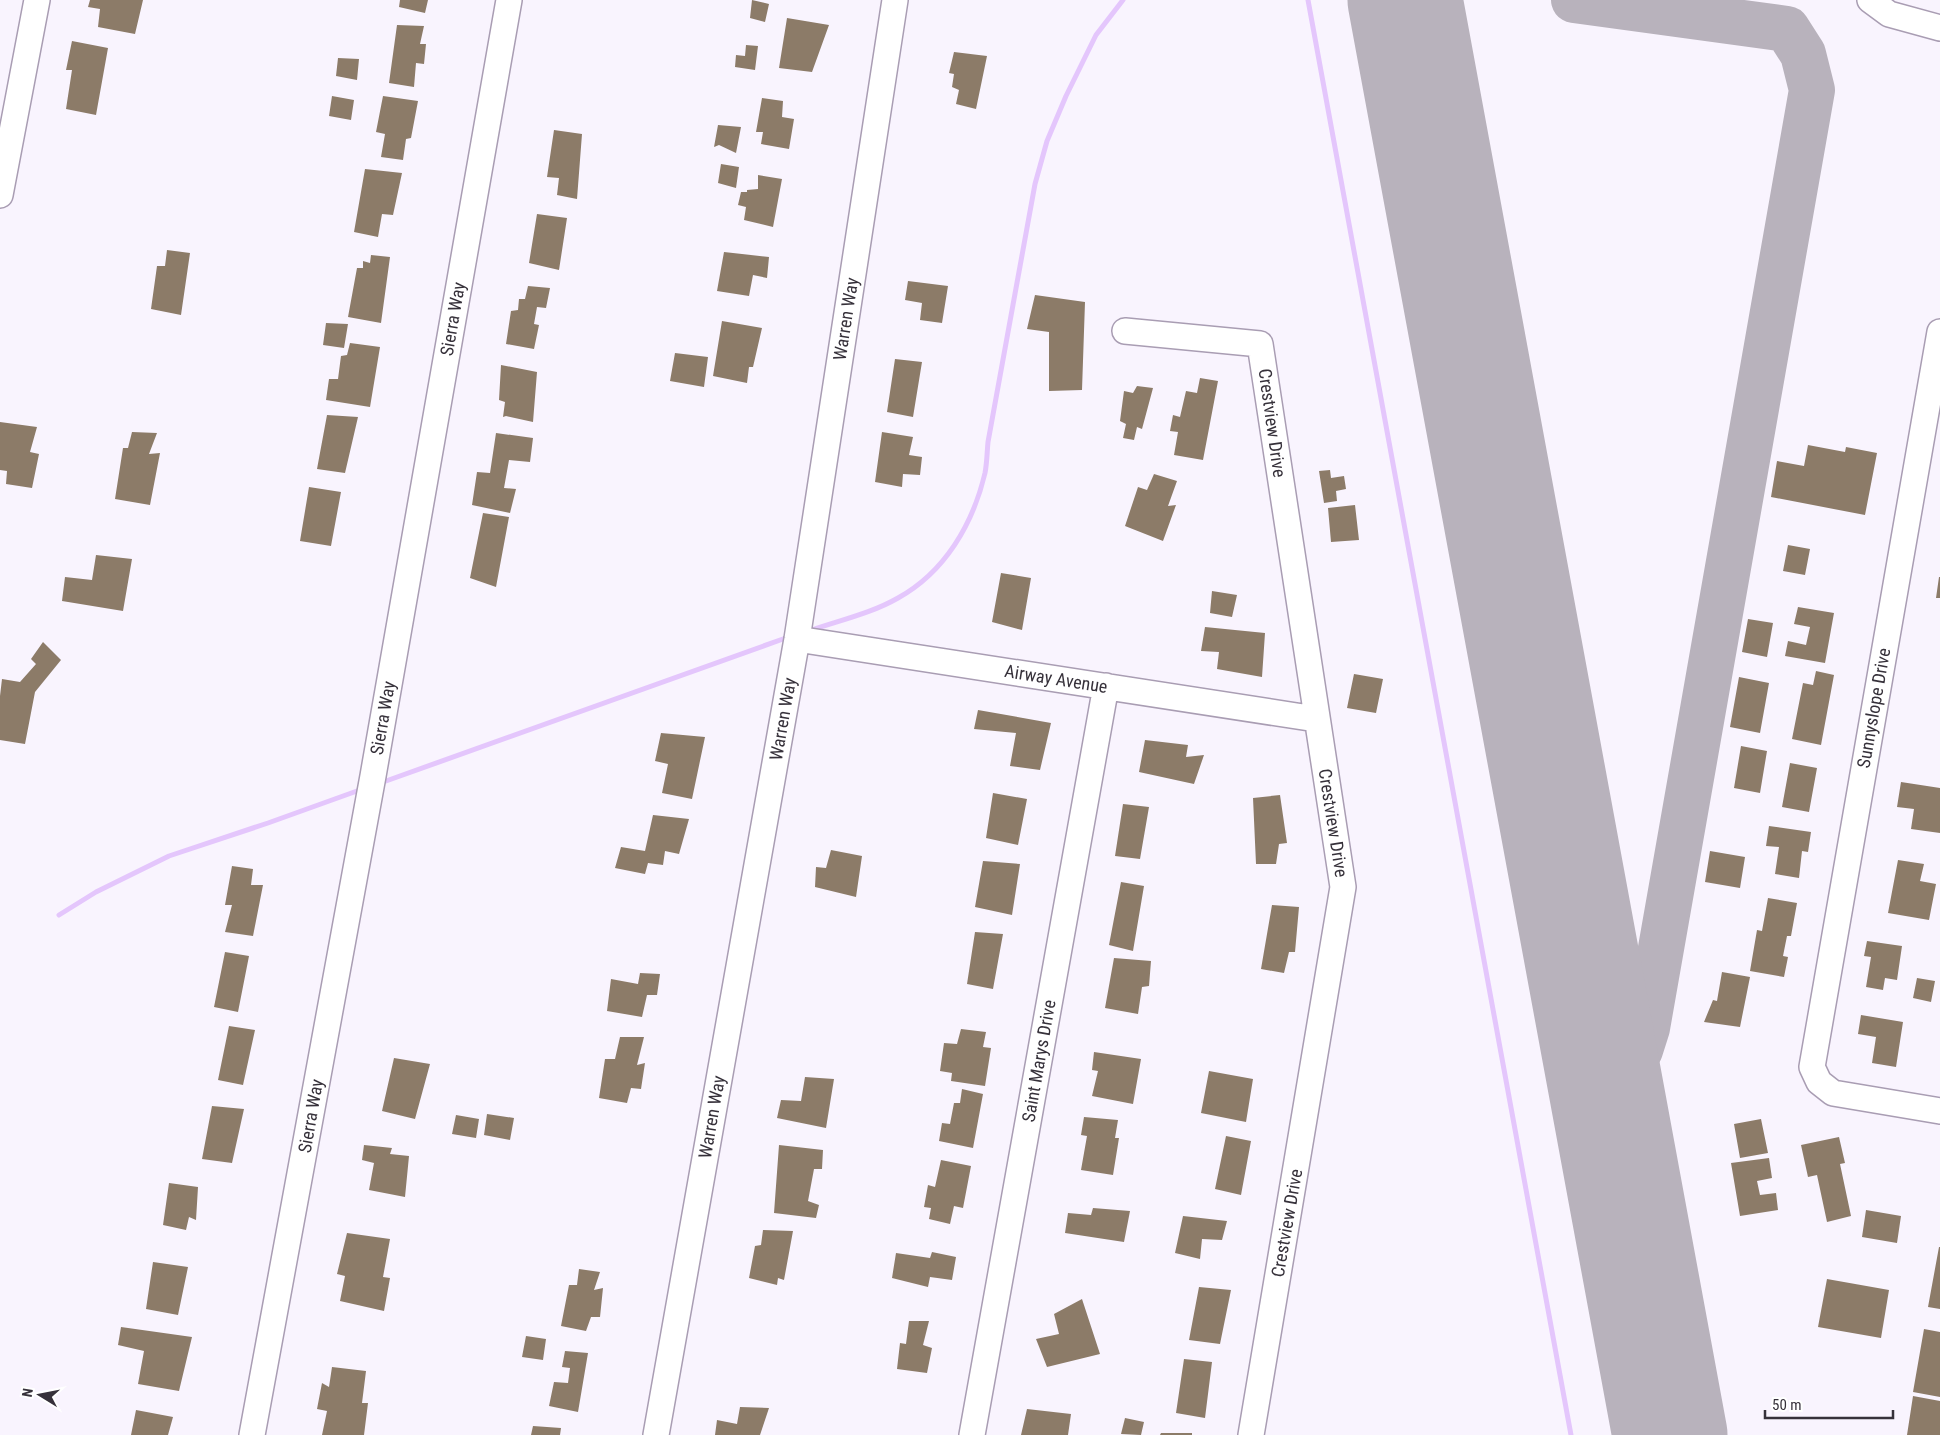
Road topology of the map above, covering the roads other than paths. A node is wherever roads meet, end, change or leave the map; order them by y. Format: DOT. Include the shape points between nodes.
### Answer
graph roads {
  1 [pos="36,0"];
  2 [pos="509,0"];
  3 [pos="896,0"];
  4 [pos="1870,0"];
  5 [pos="1940,28"];
  6 [pos="0,194"];
  7 [pos="1125,331"];
  8 [pos="1940,332"];
  9 [pos="797,639"];
  10 [pos="1106,686"];
  11 [pos="1316,719"];
  12 [pos="1940,1111"];
  13 [pos="252,1435"];
  14 [pos="656,1435"];
  15 [pos="972,1435"];
  16 [pos="1251,1435"];
  1 -- 6 [label="street"];
  2 -- 13 [label="street, Sierra Way" via="373,776"];
  3 -- 9 [label="street, Warren Way"];
  4 -- 5 [label="street" via="1889,14"];
  7 -- 11 [label="street, Crestview Drive" via="1260,344"];
  8 -- 12 [label="street, Sunnyslope Drive" via="1812,1067 1819,1082 1833,1093"];
  9 -- 10 [label="street, Airway Avenue"];
  9 -- 14 [label="street, Warren Way"];
  10 -- 11 [label="street, Airway Avenue"];
  10 -- 15 [label="street, Saint Marys Drive"];
  11 -- 16 [label="street, Crestview Drive" via="1343,887"];
}
